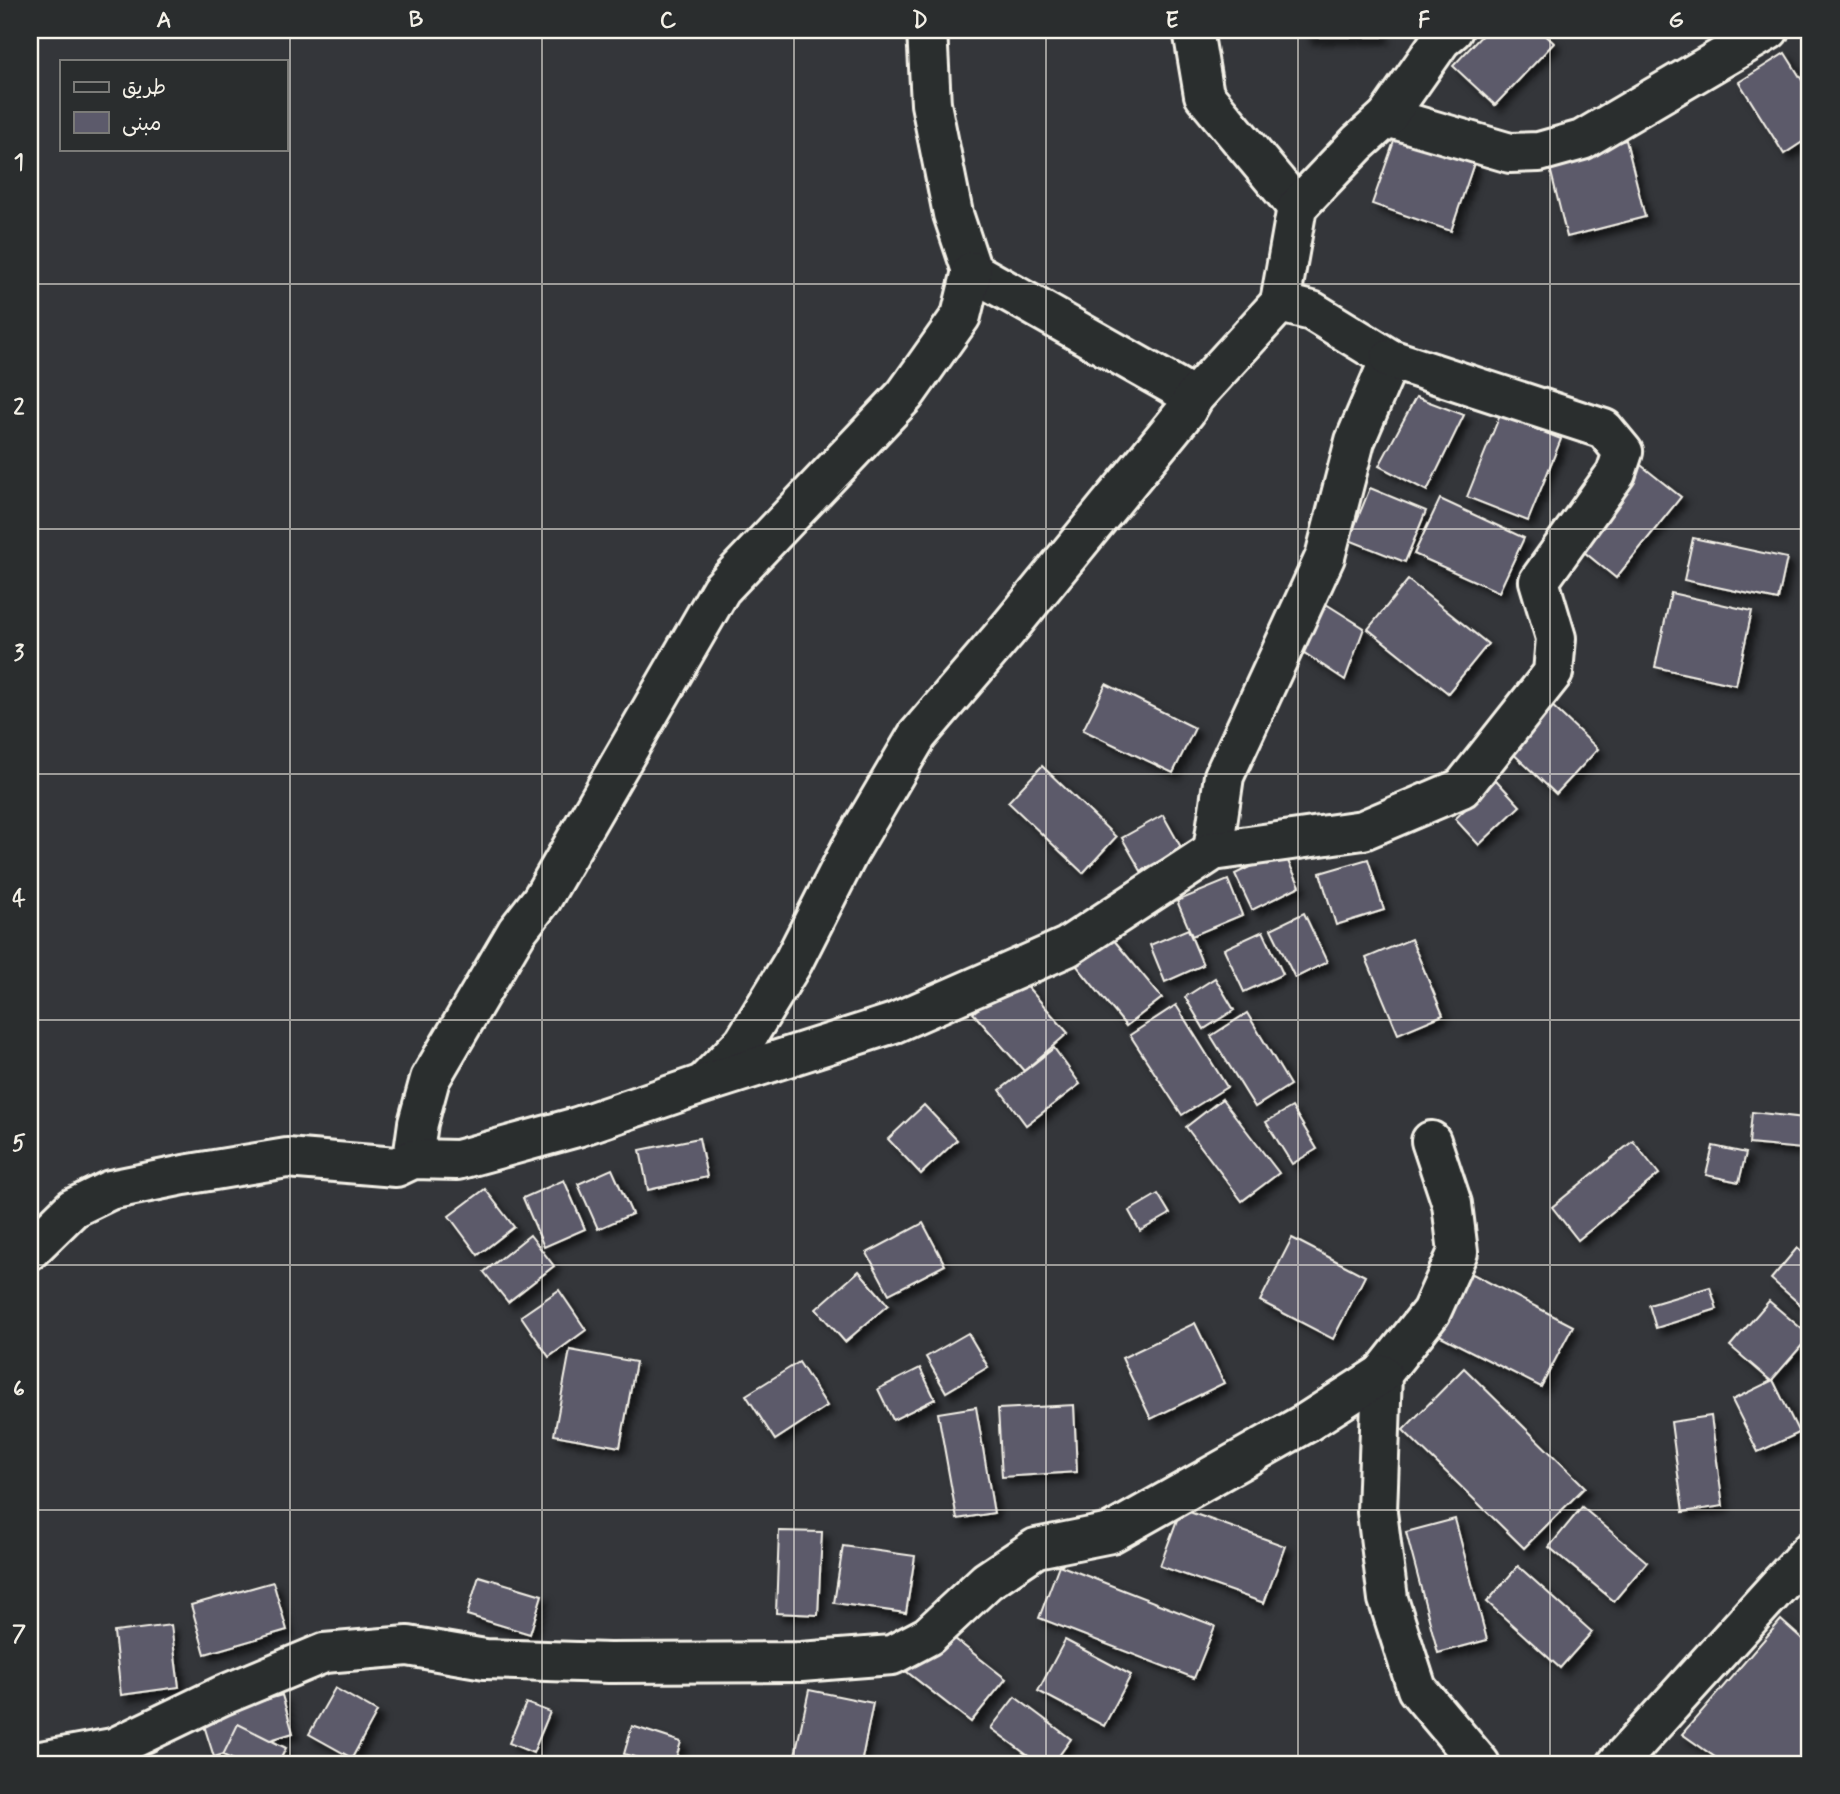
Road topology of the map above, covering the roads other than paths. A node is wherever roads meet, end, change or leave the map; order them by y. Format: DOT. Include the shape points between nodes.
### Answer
graph roads {
  1 [pos="927,30"];
  2 [pos="1193,30"];
  3 [pos="1769,30"];
  4 [pos="1445,33"];
  5 [pos="1387,117"];
  6 [pos="1297,207"];
  7 [pos="972,271"];
  8 [pos="1280,303"];
  9 [pos="1390,359"];
  10 [pos="1194,397"];
  11 [pos="1213,851"];
  12 [pos="703,1084"];
  13 [pos="1431,1141"];
  14 [pos="413,1159"];
  15 [pos="30,1250"];
  16 [pos="1382,1374"];
  17 [pos="1810,1551"];
  18 [pos="30,1763"];
  19 [pos="1480,1764"];
  20 [pos="1617,1764"];
  1 -- 7 [label="street" via="931,104 953,214"];
  2 -- 6 [label="street" via="1204,95"];
  3 -- 5 [label="street" via="1582,140 1539,152 1510,153"];
  4 -- 5 [label="street"];
  5 -- 6 [label="street"];
  6 -- 8 [label="street"];
  7 -- 10 [label="street"];
  7 -- 14 [label="street" via="961,316 905,395 721,589 542,900 517,931 430,1079"];
  8 -- 9 [label="street" via="1312,311"];
  8 -- 10 [label="street"];
  9 -- 11 [label="street" via="1355,441 1325,557 1224,776"];
  9 -- 11 [label="street" via="1604,429 1623,452 1616,473 1539,581 1556,638 1553,673 1462,788 1363,830"];
  10 -- 12 [label="street" via="917,736 744,1042"];
  11 -- 12 [label="street" via="1067,947 894,1023"];
  12 -- 14 [label="street" via="577,1128 457,1160"];
  13 -- 16 [label="street" via="1452,1204 1458,1252 1431,1312"];
  14 -- 15 [label="street" via="396,1167 286,1158 110,1190 74,1208"];
  16 -- 18 [label="street" via="1306,1423 1111,1533 1036,1548 987,1581 928,1636 892,1655 801,1662 609,1663 485,1659 408,1646 324,1653 113,1748"];
  16 -- 19 [label="street" via="1377,1512 1388,1599 1417,1689"];
  17 -- 20 [label="street"];
}
